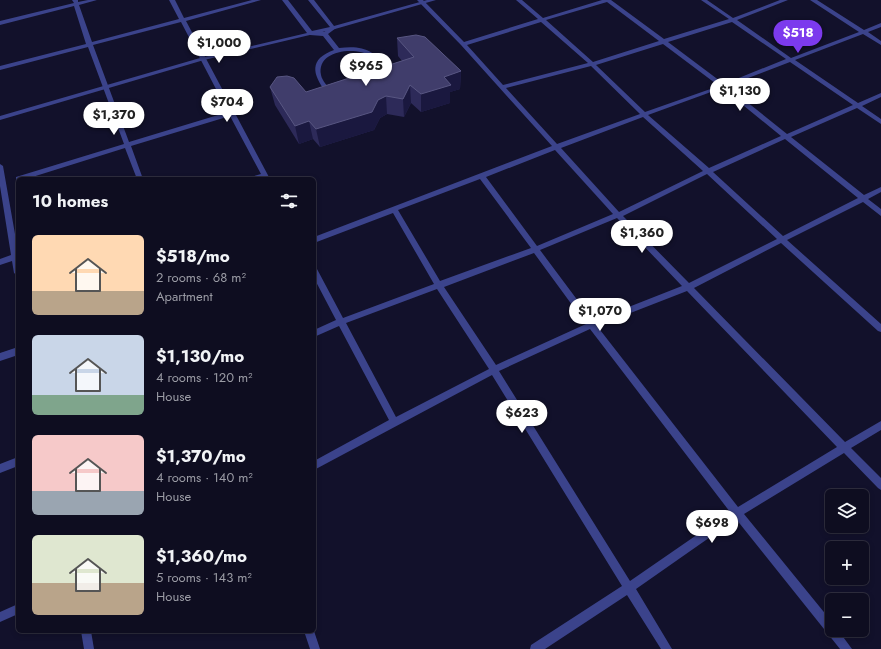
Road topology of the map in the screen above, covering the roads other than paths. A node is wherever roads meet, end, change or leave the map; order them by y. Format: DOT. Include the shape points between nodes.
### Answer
graph roads {
  1 [pos="94,0"];
  2 [pos="172,0"];
  3 [pos="258,0"];
  4 [pos="286,0"];
  5 [pos="311,0"];
  6 [pos="433,0"];
  7 [pos="520,0"];
  8 [pos="607,0"];
  9 [pos="704,0"];
  10 [pos="784,0"];
  11 [pos="813,0"];
  12 [pos="76,2"];
  13 [pos="422,2"];
  14 [pos="183,20"];
  15 [pos="543,20"];
  16 [pos="732,20"];
  17 [pos="0,23"];
  18 [pos="881,25"];
  19 [pos="332,28"];
  20 [pos="864,32"];
  21 [pos="310,34"];
  22 [pos="325,34"];
  23 [pos="663,42"];
  24 [pos="881,43"];
  25 [pos="89,44"];
  26 [pos="464,44"];
  27 [pos="338,51"];
  28 [pos="202,59"];
  29 [pos="791,60"];
  30 [pos="592,64"];
  31 [pos="0,68"];
  32 [pos="384,69"];
  33 [pos="723,86"];
  34 [pos="105,87"];
  35 [pos="502,87"];
  36 [pos="328,91"];
  37 [pos="881,95"];
  38 [pos="856,106"];
  39 [pos="232,113"];
  40 [pos="644,115"];
  41 [pos="0,118"];
  42 [pos="881,122"];
  43 [pos="786,138"];
  44 [pos="128,145"];
  45 [pos="556,147"];
  46 [pos="0,166"];
  47 [pos="708,171"];
  48 [pos="481,175"];
  49 [pos="24,177"];
  50 [pos="139,177"];
  51 [pos="266,177"];
  52 [pos="16,180"];
  53 [pos="2,184"];
  54 [pos="881,189"];
  55 [pos="863,199"];
  56 [pos="394,209"];
  57 [pos="881,213"];
  58 [pos="618,215"];
  59 [pos="316,239"];
  60 [pos="781,239"];
  61 [pos="536,249"];
  62 [pos="16,252"];
  63 [pos="16,257"];
  64 [pos="0,262"];
  65 [pos="316,275"];
  66 [pos="439,286"];
  67 [pos="688,286"];
  68 [pos="340,322"];
  69 [pos="591,325"];
  70 [pos="881,329"];
  71 [pos="316,333"];
  72 [pos="16,352"];
  73 [pos="0,357"];
  74 [pos="494,370"];
  75 [pos="394,422"];
  76 [pos="881,426"];
  77 [pos="845,449"];
  78 [pos="16,462"];
  79 [pos="316,465"];
  80 [pos="0,469"];
  81 [pos="881,485"];
  82 [pos="737,513"];
  83 [pos="630,587"];
  84 [pos="16,609"];
  85 [pos="0,617"];
  86 [pos="86,633"];
  87 [pos="310,633"];
  88 [pos="90,649"];
  89 [pos="315,649"];
  90 [pos="535,649"];
  91 [pos="667,649"];
  92 [pos="847,649"];
  1 -- 12 [label="street"];
  2 -- 14 [label="street"];
  3 -- 14 [label="street"];
  4 -- 21 [label="street"];
  5 -- 19 [label="street"];
  6 -- 13 [label="street"];
  7 -- 15 [label="street"];
  8 -- 15 [label="street"];
  8 -- 23 [label="street"];
  9 -- 16 [label="street"];
  10 -- 16 [label="street"];
  11 -- 20 [label="street"];
  12 -- 17 [label="street"];
  12 -- 25 [label="street"];
  13 -- 19 [label="street"];
  13 -- 26 [label="street"];
  14 -- 25 [label="street"];
  14 -- 28 [label="street"];
  15 -- 26 [label="street"];
  15 -- 30 [label="street"];
  16 -- 23 [label="street"];
  16 -- 29 [label="street"];
  18 -- 20 [label="street"];
  19 -- 21 [label="street"];
  19 -- 22 [label="street"];
  20 -- 24 [label="street"];
  20 -- 29 [label="street"];
  21 -- 22 [label="street"];
  21 -- 28 [label="street"];
  22 -- 27 [label="street"];
  23 -- 30 [label="street"];
  23 -- 33 [label="street"];
  25 -- 31 [label="street"];
  25 -- 34 [label="street"];
  26 -- 35 [label="street"];
  27 -- 32 [label="street" via="350,48 367,52 373,55"];
  27 -- 36 [label="street" via="327,55 320,62 318,75"];
  28 -- 34 [label="street"];
  28 -- 39 [label="street"];
  29 -- 33 [label="street"];
  29 -- 38 [label="street"];
  30 -- 35 [label="street"];
  30 -- 40 [label="street"];
  33 -- 40 [label="street"];
  33 -- 43 [label="street"];
  34 -- 41 [label="street"];
  34 -- 44 [label="street"];
  35 -- 45 [label="street"];
  37 -- 38 [label="street"];
  38 -- 42 [label="street"];
  38 -- 43 [label="street"];
  39 -- 44 [label="street"];
  39 -- 51 [label="street"];
  40 -- 45 [label="street"];
  40 -- 47 [label="street"];
  43 -- 47 [label="street"];
  43 -- 55 [label="street"];
  44 -- 49 [label="street"];
  44 -- 50 [label="street"];
  45 -- 48 [label="street"];
  45 -- 58 [label="street"];
  46 -- 53 [label="street"];
  47 -- 58 [label="street"];
  47 -- 60 [label="street"];
  48 -- 56 [label="street"];
  48 -- 61 [label="street"];
  52 -- 53 [label="street"];
  53 -- 62 [label="street"];
  54 -- 55 [label="street"];
  55 -- 57 [label="street"];
  55 -- 60 [label="street"];
  56 -- 59 [label="street"];
  56 -- 66 [label="street"];
  58 -- 61 [label="street"];
  58 -- 67 [label="street"];
  60 -- 67 [label="street"];
  60 -- 70 [label="street"];
  61 -- 66 [label="street"];
  61 -- 69 [label="street"];
  63 -- 64 [label="street"];
  65 -- 68 [label="street"];
  66 -- 68 [label="street"];
  66 -- 74 [label="street"];
  67 -- 69 [label="street"];
  67 -- 77 [label="street"];
  68 -- 71 [label="street"];
  68 -- 75 [label="street"];
  69 -- 74 [label="street"];
  69 -- 82 [label="street"];
  72 -- 73 [label="street"];
  74 -- 75 [label="street"];
  74 -- 83 [label="street"];
  75 -- 79 [label="street"];
  76 -- 77 [label="street"];
  77 -- 81 [label="street"];
  77 -- 82 [label="street"];
  78 -- 80 [label="street"];
  82 -- 83 [label="street"];
  82 -- 92 [label="street"];
  83 -- 90 [label="street"];
  83 -- 91 [label="street"];
  84 -- 85 [label="street"];
  86 -- 88 [label="street"];
  87 -- 89 [label="street"];
}
